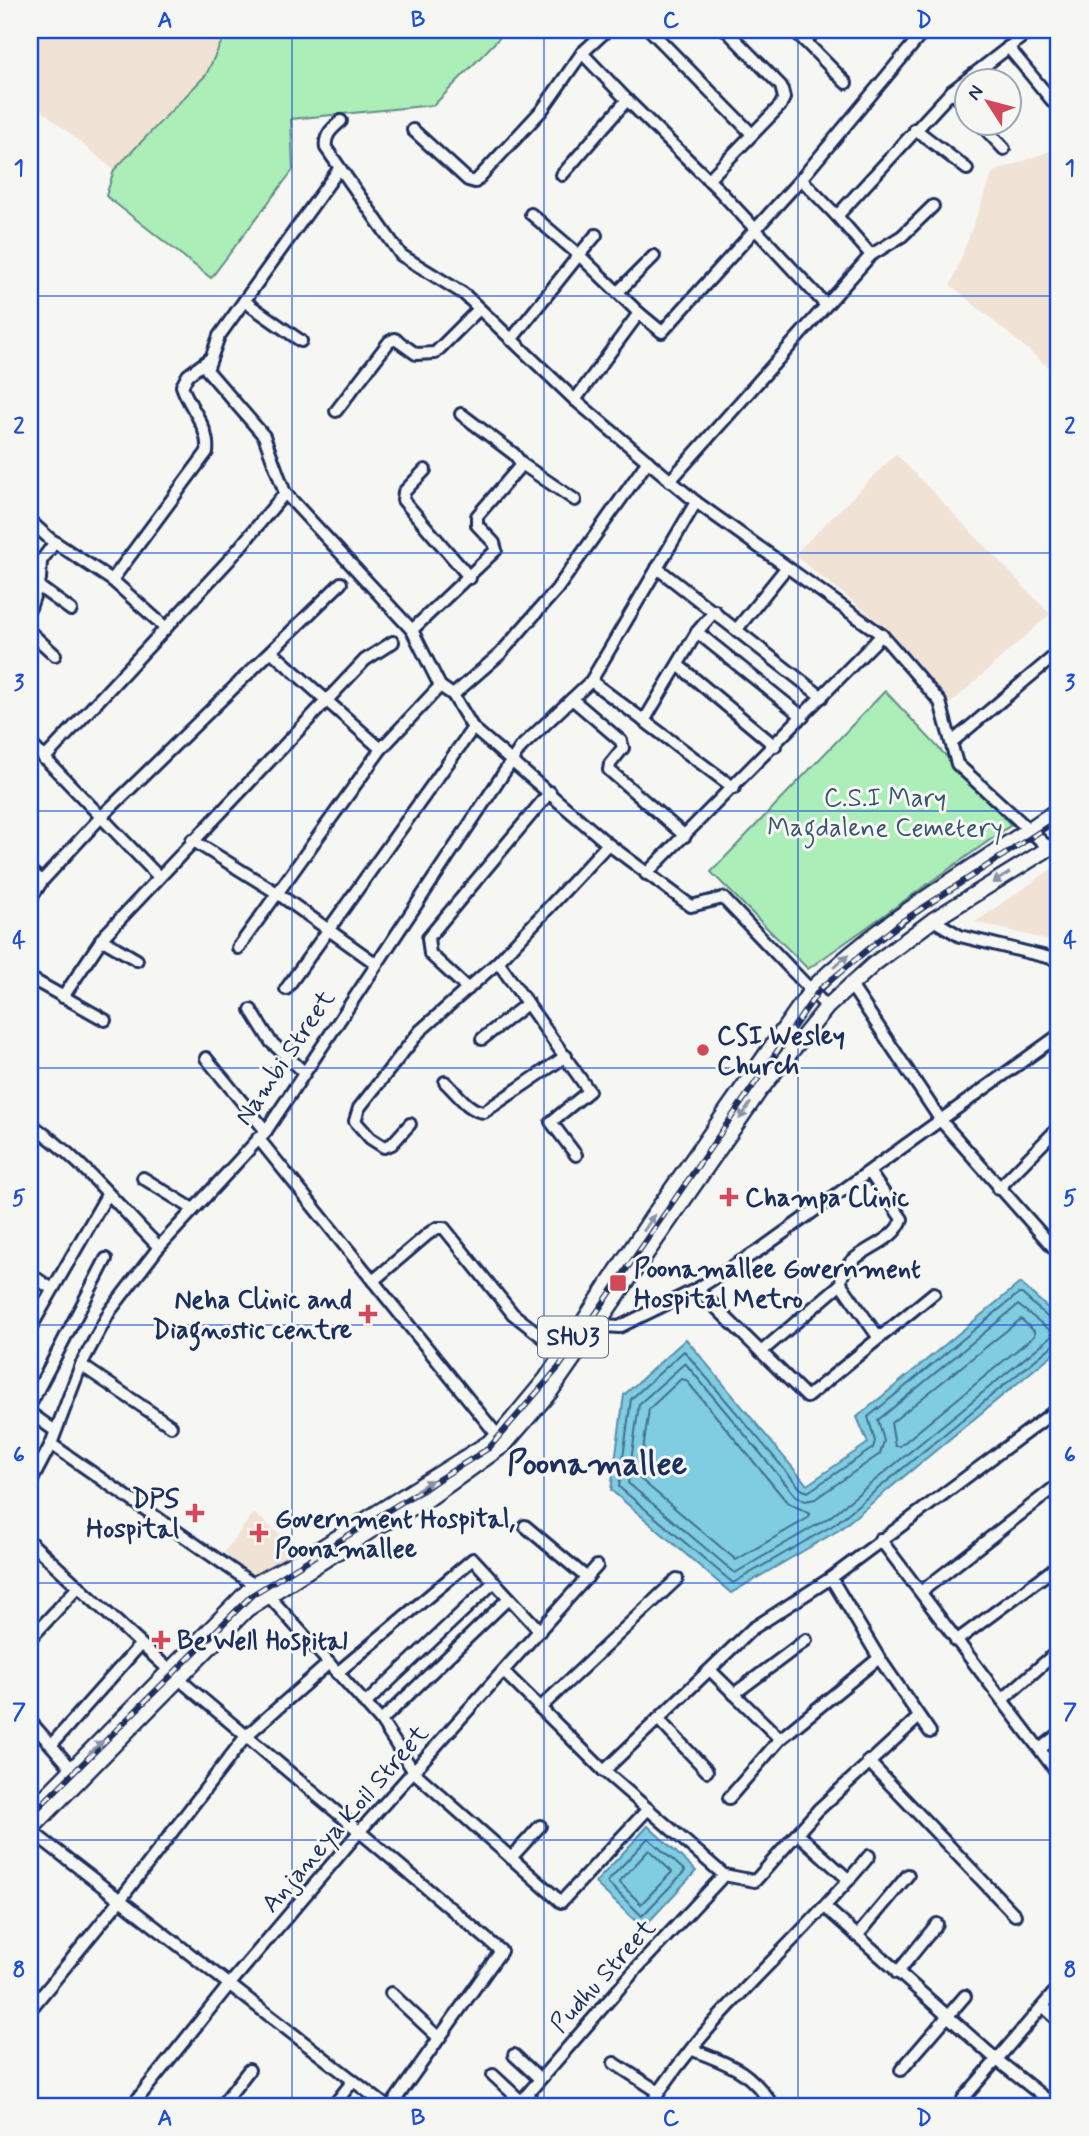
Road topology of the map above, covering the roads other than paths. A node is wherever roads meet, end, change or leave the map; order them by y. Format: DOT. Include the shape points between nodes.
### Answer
graph roads {
  1 [pos="607,30"];
  2 [pos="650,30"];
  3 [pos="726,30"];
  4 [pos="794,30"];
  5 [pos="816,30"];
  6 [pos="925,30"];
  7 [pos="1031,30"];
  8 [pos="805,41"];
  9 [pos="1008,47"];
  10 [pos="582,53"];
  11 [pos="846,83"];
  12 [pos="951,92"];
  13 [pos="627,100"];
  14 [pos="1059,109"];
  15 [pos="341,121"];
  16 [pos="915,129"];
  17 [pos="413,130"];
  18 [pos="752,135"];
  19 [pos="991,136"];
  20 [pos="1003,149"];
  21 [pos="339,169"];
  22 [pos="967,169"];
  23 [pos="562,175"];
  24 [pos="801,179"];
  25 [pos="708,180"];
  26 [pos="933,206"];
  27 [pos="531,214"];
  28 [pos="837,216"];
  29 [pos="754,230"];
  30 [pos="596,234"];
  31 [pos="579,255"];
  32 [pos="654,256"];
  33 [pos="871,256"];
  34 [pos="618,292"];
  35 [pos="244,301"];
  36 [pos="825,304"];
  37 [pos="479,309"];
  38 [pos="639,313"];
  39 [pos="511,340"];
  40 [pos="301,341"];
  41 [pos="211,358"];
  42 [pos="575,400"];
  43 [pos="335,411"];
  44 [pos="461,414"];
  45 [pos="648,461"];
  46 [pos="522,464"];
  47 [pos="425,470"];
  48 [pos="670,481"];
  49 [pos="285,493"];
  50 [pos="575,500"];
  51 [pos="696,502"];
  52 [pos="30,521"];
  53 [pos="55,542"];
  54 [pos="35,560"];
  55 [pos="657,568"];
  56 [pos="786,568"];
  57 [pos="470,578"];
  58 [pos="112,580"];
  59 [pos="341,583"];
  60 [pos="38,586"];
  61 [pos="30,608"];
  62 [pos="71,610"];
  63 [pos="715,611"];
  64 [pos="166,628"];
  65 [pos="737,629"];
  66 [pos="412,630"];
  67 [pos="30,632"];
  68 [pos="697,632"];
  69 [pos="882,635"];
  70 [pos="393,642"];
  71 [pos="272,652"];
  72 [pos="1059,652"];
  73 [pos="55,655"];
  74 [pos="678,665"];
  75 [pos="591,681"];
  76 [pos="440,686"];
  77 [pos="453,695"];
  78 [pos="822,697"];
  79 [pos="572,699"];
  80 [pos="325,701"];
  81 [pos="803,718"];
  82 [pos="644,721"];
  83 [pos="472,728"];
  84 [pos="952,742"];
  85 [pos="30,743"];
  86 [pos="775,746"];
  87 [pos="381,749"];
  88 [pos="42,756"];
  89 [pos="513,761"];
  90 [pos="30,763"];
  91 [pos="734,788"];
  92 [pos="550,792"];
  93 [pos="1059,810"];
  94 [pos="100,818"];
  95 [pos="1028,831"];
  96 [pos="685,836"];
  97 [pos="192,840"];
  98 [pos="608,844"];
  99 [pos="1054,845"];
  100 [pos="30,871"];
  101 [pos="646,874"];
  102 [pos="158,876"];
  103 [pos="42,881"];
  104 [pos="277,893"];
  105 [pos="30,900"];
  106 [pos="933,920"];
  107 [pos="330,932"];
  108 [pos="101,939"];
  109 [pos="237,948"];
  110 [pos="137,960"];
  111 [pos="1059,960"];
  112 [pos="498,962"];
  113 [pos="375,963"];
  114 [pos="30,978"];
  115 [pos="850,984"];
  116 [pos="286,989"];
  117 [pos="468,989"];
  118 [pos="812,989"];
  119 [pos="63,997"];
  120 [pos="528,1003"];
  121 [pos="827,1007"];
  122 [pos="251,1010"];
  123 [pos="105,1020"];
  124 [pos="1059,1035"];
  125 [pos="482,1039"];
  126 [pos="566,1056"];
  127 [pos="206,1058"];
  128 [pos="304,1072"];
  129 [pos="445,1082"];
  130 [pos="942,1122"];
  131 [pos="30,1124"];
  132 [pos="410,1124"];
  133 [pos="1059,1127"];
  134 [pos="262,1134"];
  135 [pos="576,1155"];
  136 [pos="870,1173"];
  137 [pos="143,1178"];
  138 [pos="998,1188"];
  139 [pos="107,1195"];
  140 [pos="193,1209"];
  141 [pos="159,1247"];
  142 [pos="1059,1254"];
  143 [pos="106,1259"];
  144 [pos="30,1274"];
  145 [pos="373,1281"];
  146 [pos="841,1284"];
  147 [pos="51,1289"];
  148 [pos="697,1289"];
  149 [pos="934,1293"];
  150 [pos="589,1323"];
  151 [pos="30,1329"];
  152 [pos="879,1338"];
  153 [pos="761,1352"];
  154 [pos="564,1353"];
  155 [pos="81,1365"];
  156 [pos="30,1405"];
  157 [pos="1059,1408"];
  158 [pos="30,1413"];
  159 [pos="171,1426"];
  160 [pos="54,1430"];
  161 [pos="501,1441"];
  162 [pos="51,1444"];
  163 [pos="30,1484"];
  164 [pos="1059,1484"];
  165 [pos="525,1526"];
  166 [pos="880,1539"];
  167 [pos="30,1542"];
  168 [pos="1059,1565"];
  169 [pos="597,1566"];
  170 [pos="587,1578"];
  171 [pos="831,1578"];
  172 [pos="677,1579"];
  173 [pos="494,1582"];
  174 [pos="79,1586"];
  175 [pos="261,1589"];
  176 [pos="922,1591"];
  177 [pos="509,1598"];
  178 [pos="540,1631"];
  179 [pos="30,1639"];
  180 [pos="806,1640"];
  181 [pos="956,1641"];
  182 [pos="140,1645"];
  183 [pos="1059,1650"];
  184 [pos="879,1658"];
  185 [pos="329,1663"];
  186 [pos="710,1670"];
  187 [pos="504,1672"];
  188 [pos="337,1673"];
  189 [pos="176,1676"];
  190 [pos="734,1694"];
  191 [pos="1002,1700"];
  192 [pos="365,1703"];
  193 [pos="540,1707"];
  194 [pos="919,1717"];
  195 [pos="658,1719"];
  196 [pos="30,1721"];
  197 [pos="381,1721"];
  198 [pos="930,1732"];
  199 [pos="1059,1734"];
  200 [pos="246,1736"];
  201 [pos="780,1739"];
  202 [pos="52,1744"];
  203 [pos="1040,1749"];
  204 [pos="868,1761"];
  205 [pos="72,1769"];
  206 [pos="707,1771"];
  207 [pos="604,1772"];
  208 [pos="414,1773"];
  209 [pos="1059,1775"];
  210 [pos="729,1798"];
  211 [pos="648,1809"];
  212 [pos="30,1812"];
  213 [pos="540,1826"];
  214 [pos="30,1830"];
  215 [pos="359,1832"];
  216 [pos="799,1835"];
  217 [pos="869,1856"];
  218 [pos="511,1857"];
  219 [pos="724,1875"];
  220 [pos="908,1875"];
  221 [pos="849,1880"];
  222 [pos="120,1900"];
  223 [pos="824,1907"];
  224 [pos="1015,1915"];
  225 [pos="937,1924"];
  226 [pos="857,1937"];
  227 [pos="897,1973"];
  228 [pos="229,1985"];
  229 [pos="1059,1987"];
  230 [pos="391,1993"];
  231 [pos="965,1996"];
  232 [pos="1043,2006"];
  233 [pos="30,2010"];
  234 [pos="947,2017"];
  235 [pos="1059,2021"];
  236 [pos="439,2038"];
  237 [pos="693,2050"];
  238 [pos="513,2055"];
  239 [pos="997,2060"];
  240 [pos="614,2063"];
  241 [pos="249,2070"];
  242 [pos="901,2070"];
  243 [pos="493,2075"];
  244 [pos="540,2079"];
  245 [pos="353,2081"];
  246 [pos="659,2092"];
  247 [pos="963,2099"];
  248 [pos="519,2104"];
  249 [pos="132,2106"];
  250 [pos="221,2106"];
  251 [pos="333,2106"];
  252 [pos="388,2106"];
  253 [pos="650,2106"];
  254 [pos="773,2106"];
  255 [pos="1055,2106"];
  1 -- 10 [label="street"];
  2 -- 18 [label="street"];
  3 -- 18 [label="street" via="784,92 780,106"];
  4 -- 8 [label="street"];
  5 -- 8 [label="street"];
  6 -- 24 [label="street"];
  7 -- 9 [label="street"];
  8 -- 11 [label="street"];
  9 -- 12 [label="street"];
  9 -- 14 [label="street"];
  10 -- 13 [label="street"];
  10 -- 17 [label="street" via="542,110 475,182"];
  12 -- 16 [label="street"];
  13 -- 23 [label="street"];
  13 -- 25 [label="street"];
  15 -- 21 [label="street" via="325,140"];
  16 -- 22 [label="street"];
  16 -- 28 [label="street"];
  18 -- 25 [label="street"];
  19 -- 20 [label="street"];
  21 -- 35 [label="street"];
  21 -- 37 [label="street" via="401,255 450,284"];
  24 -- 28 [label="street"];
  24 -- 29 [label="street"];
  25 -- 29 [label="street"];
  26 -- 33 [label="street" via="902,236"];
  27 -- 31 [label="street"];
  28 -- 33 [label="street"];
  29 -- 36 [label="street"];
  29 -- 38 [label="street" via="662,332"];
  30 -- 31 [label="street"];
  31 -- 34 [label="street"];
  31 -- 39 [label="street"];
  32 -- 34 [label="street"];
  33 -- 36 [label="street"];
  34 -- 38 [label="street"];
  35 -- 40 [label="street"];
  35 -- 41 [label="street" via="219,336"];
  36 -- 48 [label="street"];
  37 -- 39 [label="street"];
  37 -- 43 [label="street" via="435,353 415,354 396,339 389,342"];
  38 -- 42 [label="street"];
  39 -- 42 [label="street"];
  41 -- 49 [label="street" via="207,370 264,436"];
  41 -- 58 [label="street" via="188,375 182,386 198,416 207,452"];
  42 -- 45 [label="street"];
  44 -- 46 [label="street"];
  45 -- 48 [label="street"];
  45 -- 77 [label="street" via="557,589 500,654"];
  46 -- 50 [label="street"];
  46 -- 57 [label="street" via="477,516 477,525 497,546"];
  47 -- 57 [label="street" via="402,500"];
  48 -- 51 [label="street"];
  49 -- 64 [label="street"];
  49 -- 66 [label="street"];
  51 -- 55 [label="street, Nambi Street"];
  51 -- 56 [label="street"];
  52 -- 53 [label="street"];
  53 -- 54 [label="street"];
  53 -- 58 [label="street"];
  54 -- 60 [label="street"];
  55 -- 63 [label="street"];
  55 -- 75 [label="street, Nambi Street"];
  56 -- 65 [label="street"];
  56 -- 69 [label="street"];
  57 -- 66 [label="street"];
  58 -- 64 [label="street"];
  59 -- 71 [label="street"];
  60 -- 61 [label="street"];
  60 -- 62 [label="street"];
  63 -- 65 [label="street"];
  63 -- 68 [label="street"];
  64 -- 88 [label="street"];
  65 -- 78 [label="street"];
  66 -- 76 [label="street"];
  67 -- 73 [label="street"];
  68 -- 74 [label="street"];
  68 -- 81 [label="street"];
  69 -- 78 [label="street"];
  69 -- 84 [label="street" via="940,702"];
  70 -- 80 [label="street" via="365,660"];
  71 -- 80 [label="street"];
  71 -- 94 [label="street"];
  72 -- 84 [label="street"];
  74 -- 82 [label="street"];
  74 -- 86 [label="street"];
  75 -- 79 [label="street, Nambi Street"];
  75 -- 82 [label="street"];
  76 -- 77 [label="street"];
  76 -- 87 [label="street"];
  77 -- 83 [label="street"];
  78 -- 81 [label="street"];
  79 -- 89 [label="street, Nambi Street"];
  79 -- 96 [label="street" via="621,741 623,748 608,767 611,773"];
  80 -- 87 [label="street"];
  80 -- 97 [label="street"];
  81 -- 86 [label="street"];
  82 -- 91 [label="street"];
  83 -- 89 [label="street"];
  83 -- 107 [label="street"];
  84 -- 95 [label="street" via="957,765"];
  85 -- 88 [label="street"];
  86 -- 91 [label="street"];
  87 -- 104 [label="street"];
  88 -- 90 [label="street"];
  88 -- 94 [label="street"];
  89 -- 92 [label="street"];
  89 -- 113 [label="street, Nambi Street"];
  91 -- 96 [label="street"];
  92 -- 98 [label="street"];
  92 -- 117 [label="street" via="428,937 430,954"];
  93 -- 95 [label="main road, SHU3"];
  94 -- 102 [label="street"];
  94 -- 103 [label="street"];
  95 -- 99 [label="street"];
  118 -- 95 [label="main road, SHU3, one-way" via="897,917"];
  96 -- 101 [label="street"];
  97 -- 102 [label="street"];
  97 -- 104 [label="street"];
  98 -- 101 [label="street"];
  98 -- 112 [label="street"];
  99 -- 106 [label="main road, SHU3, one-way"];
  100 -- 103 [label="street"];
  101 -- 118 [label="street" via="691,906 723,898"];
  102 -- 108 [label="street"];
  103 -- 105 [label="street"];
  104 -- 107 [label="street"];
  104 -- 109 [label="street"];
  106 -- 111 [label="street" via="960,936"];
  106 -- 115 [label="main road, SHU3"];
  107 -- 113 [label="street"];
  107 -- 116 [label="street"];
  108 -- 110 [label="street"];
  108 -- 119 [label="street"];
  112 -- 117 [label="street"];
  112 -- 120 [label="street"];
  113 -- 128 [label="street, Nambi Street"];
  114 -- 119 [label="street"];
  115 -- 121 [label="main road, SHU3"];
  115 -- 130 [label="street"];
  117 -- 132 [label="street" via="420,1031 359,1108 355,1121 384,1147"];
  118 -- 121 [label="street"];
  150 -- 118 [label="main road, SHU3, one-way"];
  119 -- 123 [label="street"];
  120 -- 125 [label="street"];
  120 -- 126 [label="street"];
  121 -- 150 [label="main road, SHU3, one-way" via="760,1090"];
  122 -- 128 [label="street" via="271,1042"];
  124 -- 130 [label="street"];
  126 -- 129 [label="street" via="484,1112 465,1102"];
  126 -- 135 [label="street" via="589,1091 551,1122"];
  127 -- 134 [label="street"];
  128 -- 134 [label="street, Nambi Street"];
  130 -- 136 [label="street"];
  130 -- 138 [label="street"];
  131 -- 139 [label="street" via="98,1181"];
  133 -- 138 [label="street"];
  134 -- 140 [label="street, Nambi Street"];
  134 -- 145 [label="street"];
  136 -- 146 [label="street" via="902,1219 894,1231 852,1261"];
  136 -- 148 [label="street"];
  137 -- 140 [label="street"];
  138 -- 142 [label="street"];
  139 -- 141 [label="street"];
  139 -- 147 [label="street"];
  140 -- 141 [label="street, Nambi Street"];
  141 -- 155 [label="street, Nambi Street" via="110,1311"];
  143 -- 156 [label="street"];
  144 -- 147 [label="street"];
  145 -- 154 [label="street" via="428,1234 444,1228 513,1314"];
  145 -- 161 [label="street"];
  146 -- 152 [label="street"];
  146 -- 153 [label="street"];
  147 -- 151 [label="street"];
  148 -- 150 [label="street" via="619,1327"];
  148 -- 153 [label="street"];
  149 -- 152 [label="street"];
  150 -- 154 [label="main road, SHU3"];
  150 -- 161 [label="main road, SHU3" via="550,1392"];
  152 -- 153 [label="street" via="807,1397"];
  154 -- 161 [label="main road, SHU3"];
  155 -- 159 [label="street"];
  155 -- 160 [label="street, Nambi Street"];
  157 -- 166 [label="street"];
  158 -- 160 [label="street"];
  160 -- 162 [label="street, Nambi Street"];
  161 -- 175 [label="main road, SHU3"];
  162 -- 163 [label="street, Nambi Street"];
  162 -- 175 [label="street"];
  164 -- 176 [label="street"];
  165 -- 170 [label="street"];
  166 -- 171 [label="street"];
  166 -- 176 [label="street"];
  167 -- 174 [label="street"];
  168 -- 181 [label="street"];
  169 -- 170 [label="street, Anjaneya Koil Street"];
  170 -- 178 [label="street, Anjaneya Koil Street"];
  171 -- 184 [label="street"];
  171 -- 186 [label="street" via="752,1629"];
  172 -- 193 [label="street"];
  173 -- 177 [label="street"];
  173 -- 188 [label="street" via="473,1559"];
  173 -- 192 [label="street"];
  174 -- 179 [label="street"];
  174 -- 182 [label="street"];
  175 -- 185 [label="street"];
  175 -- 189 [label="main road, SHU3"];
  176 -- 181 [label="street"];
  177 -- 178 [label="street"];
  177 -- 197 [label="street"];
  178 -- 187 [label="street, Anjaneya Koil Street"];
  180 -- 190 [label="street"];
  181 -- 191 [label="street"];
  182 -- 189 [label="street"];
  182 -- 202 [label="street"];
  183 -- 191 [label="street"];
  184 -- 194 [label="street"];
  184 -- 201 [label="street"];
  185 -- 188 [label="street"];
  185 -- 200 [label="street"];
  186 -- 190 [label="street"];
  186 -- 195 [label="street"];
  187 -- 193 [label="street"];
  187 -- 208 [label="street, Anjaneya Koil Street"];
  188 -- 192 [label="street"];
  189 -- 200 [label="street"];
  205 -- 189 [label="main road, SHU3, one-way"];
  189 -- 214 [label="main road, SHU3"];
  190 -- 201 [label="street"];
  191 -- 203 [label="street"];
  192 -- 197 [label="street"];
  193 -- 207 [label="street"];
  194 -- 198 [label="street"];
  194 -- 204 [label="street"];
  195 -- 206 [label="street"];
  195 -- 207 [label="street"];
  196 -- 202 [label="street"];
  197 -- 208 [label="street"];
  199 -- 203 [label="street"];
  200 -- 215 [label="street"];
  200 -- 222 [label="street"];
  201 -- 210 [label="street"];
  202 -- 205 [label="street"];
  203 -- 209 [label="street"];
  204 -- 216 [label="street"];
  204 -- 224 [label="street"];
  205 -- 212 [label="main road, SHU3"];
  207 -- 211 [label="street"];
  208 -- 215 [label="street, Anjaneya Koil Street"];
  208 -- 218 [label="street"];
  211 -- 218 [label="street" via="561,1902"];
  211 -- 219 [label="street"];
  213 -- 218 [label="street"];
  214 -- 222 [label="street"];
  215 -- 228 [label="street, Anjaneya Koil Street"];
  215 -- 236 [label="street" via="501,1951"];
  216 -- 219 [label="street" via="755,1881"];
  216 -- 221 [label="street"];
  217 -- 221 [label="street"];
  219 -- 244 [label="street, Pudhu Street"];
  220 -- 226 [label="street"];
  221 -- 223 [label="street"];
  222 -- 228 [label="street"];
  222 -- 233 [label="street"];
  223 -- 226 [label="street"];
  223 -- 237 [label="street" via="770,1959"];
  225 -- 227 [label="street"];
  226 -- 227 [label="street"];
  227 -- 234 [label="street"];
  228 -- 245 [label="street"];
  228 -- 249 [label="street, Anjaneya Koil Street"];
  229 -- 232 [label="street"];
  230 -- 236 [label="street"];
  231 -- 234 [label="street"];
  232 -- 235 [label="street"];
  232 -- 239 [label="street"];
  234 -- 239 [label="street"];
  234 -- 242 [label="street"];
  236 -- 252 [label="street"];
  237 -- 246 [label="street"];
  237 -- 254 [label="street" via="739,2069 756,2081"];
  238 -- 244 [label="street"];
  239 -- 247 [label="street"];
  239 -- 255 [label="street"];
  240 -- 246 [label="street"];
  241 -- 250 [label="street"];
  243 -- 248 [label="street"];
  244 -- 248 [label="street, Pudhu Street"];
  245 -- 251 [label="street"];
  245 -- 252 [label="street"];
  246 -- 253 [label="street"];
}
